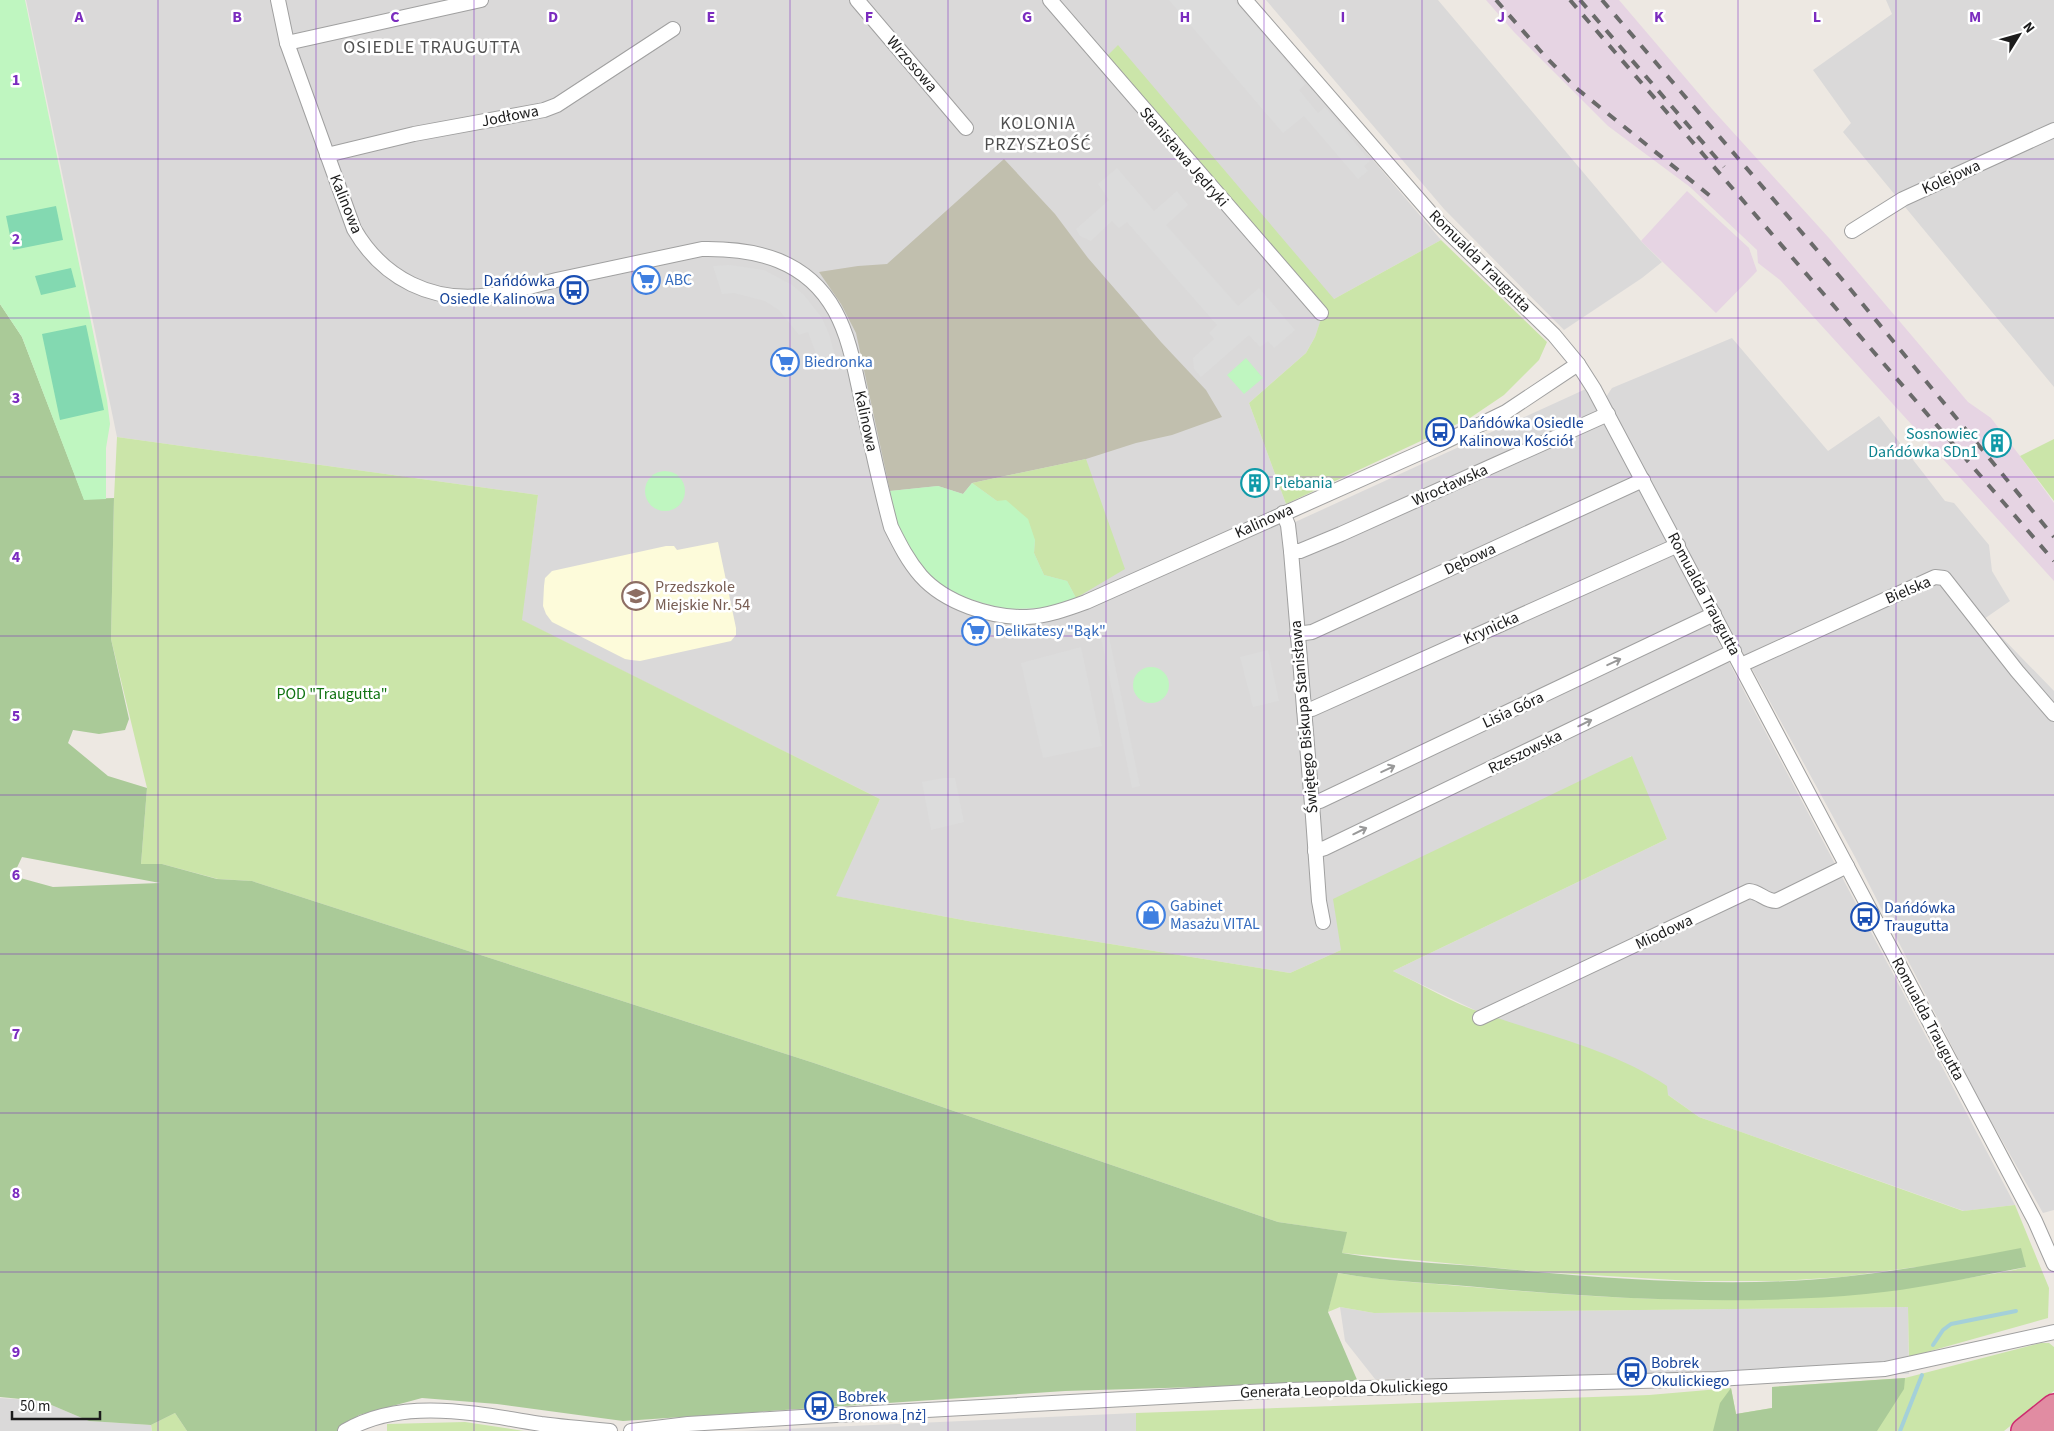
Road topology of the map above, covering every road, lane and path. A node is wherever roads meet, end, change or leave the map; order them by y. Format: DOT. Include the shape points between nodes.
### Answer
graph roads {
  1 [pos="278,0"];
  2 [pos="481,0"];
  3 [pos="857,0"];
  4 [pos="1050,0"];
  5 [pos="1245,0"];
  6 [pos="673,29"];
  7 [pos="287,42"];
  8 [pos="966,128"];
  9 [pos="2054,130"];
  10 [pos="327,155"];
  11 [pos="1852,231"];
  12 [pos="1321,314"];
  13 [pos="1578,364"];
  14 [pos="1608,414"];
  15 [pos="1643,480"];
  16 [pos="1283,513"];
  17 [pos="1678,545"];
  18 [pos="1290,551"];
  19 [pos="1714,614"];
  20 [pos="1297,634"];
  21 [pos="1734,650"];
  22 [pos="1741,665"];
  23 [pos="1304,710"];
  24 [pos="2054,714"];
  25 [pos="1312,803"];
  26 [pos="1315,851"];
  27 [pos="1847,866"];
  28 [pos="1323,922"];
  29 [pos="1480,1018"];
  30 [pos="2054,1264"];
  31 [pos="2054,1332"];
  32 [pos="2054,1407"];
  33 [pos="345,1431"];
  34 [pos="610,1431"];
  35 [pos="631,1431"];
  36 [pos="2024,1431"];
  1 -- 7 [label="street, Kalinowa"];
  2 -- 7 [label="street"];
  3 -- 8 [label="street, Wrzosowa"];
  4 -- 12 [label="street, Stanisława Jędryki"];
  5 -- 13 [label="street, Romualda Traugutta" via="1440,224 1554,335"];
  6 -- 10 [label="street, Jodłowa" via="544,110 414,134"];
  7 -- 10 [label="street, Kalinowa"];
  9 -- 11 [label="street, Kolejowa" via="1903,199"];
  10 -- 16 [label="street, Kalinowa" via="354,229 372,255 393,274 416,287 442,295 496,295 702,249 731,248 760,253 797,270 828,299 844,331 891,527 904,554 923,578 947,597 972,607 1026,616 1055,613"];
  13 -- 14 [label="street, Romualda Traugutta"];
  13 -- 16 [label="street, Kalinowa" via="1506,412"];
  14 -- 15 [label="street, Romualda Traugutta"];
  14 -- 18 [label="street, Wrocławska" via="1300,551"];
  15 -- 17 [label="street, Romualda Traugutta"];
  15 -- 20 [label="street, Dębowa" via="1312,632"];
  16 -- 18 [label="street, Świętego Biskupa Stanisława" via="1288,525"];
  17 -- 19 [label="street, Romualda Traugutta"];
  17 -- 23 [label="street, Krynicka"];
  18 -- 20 [label="street, Świętego Biskupa Stanisława"];
  19 -- 21 [label="street, Romualda Traugutta"];
  25 -- 19 [label="street, Lisia Góra, one-way"];
  20 -- 23 [label="street, Świętego Biskupa Stanisława"];
  21 -- 22 [label="street, Romualda Traugutta"];
  26 -- 21 [label="street, Rzeszowska, one-way"];
  22 -- 24 [label="street, Bielska" via="1935,577 1944,578"];
  22 -- 27 [label="street, Romualda Traugutta"];
  23 -- 25 [label="street, Świętego Biskupa Stanisława"];
  25 -- 26 [label="street, Świętego Biskupa Stanisława"];
  26 -- 28 [label="street, Świętego Biskupa Stanisława" via="1318,901"];
  27 -- 29 [label="street, Miodowa" via="1776,901 1768,901 1749,891"];
  27 -- 30 [label="street, Romualda Traugutta"];
  31 -- 35 [label="street, Generała Leopolda Okulickiego" via="1885,1369 1717,1379 1288,1390 688,1424"];
  32 -- 36 [label="highway"];
  33 -- 34 [label="street" via="389,1413 427,1410"];
}
